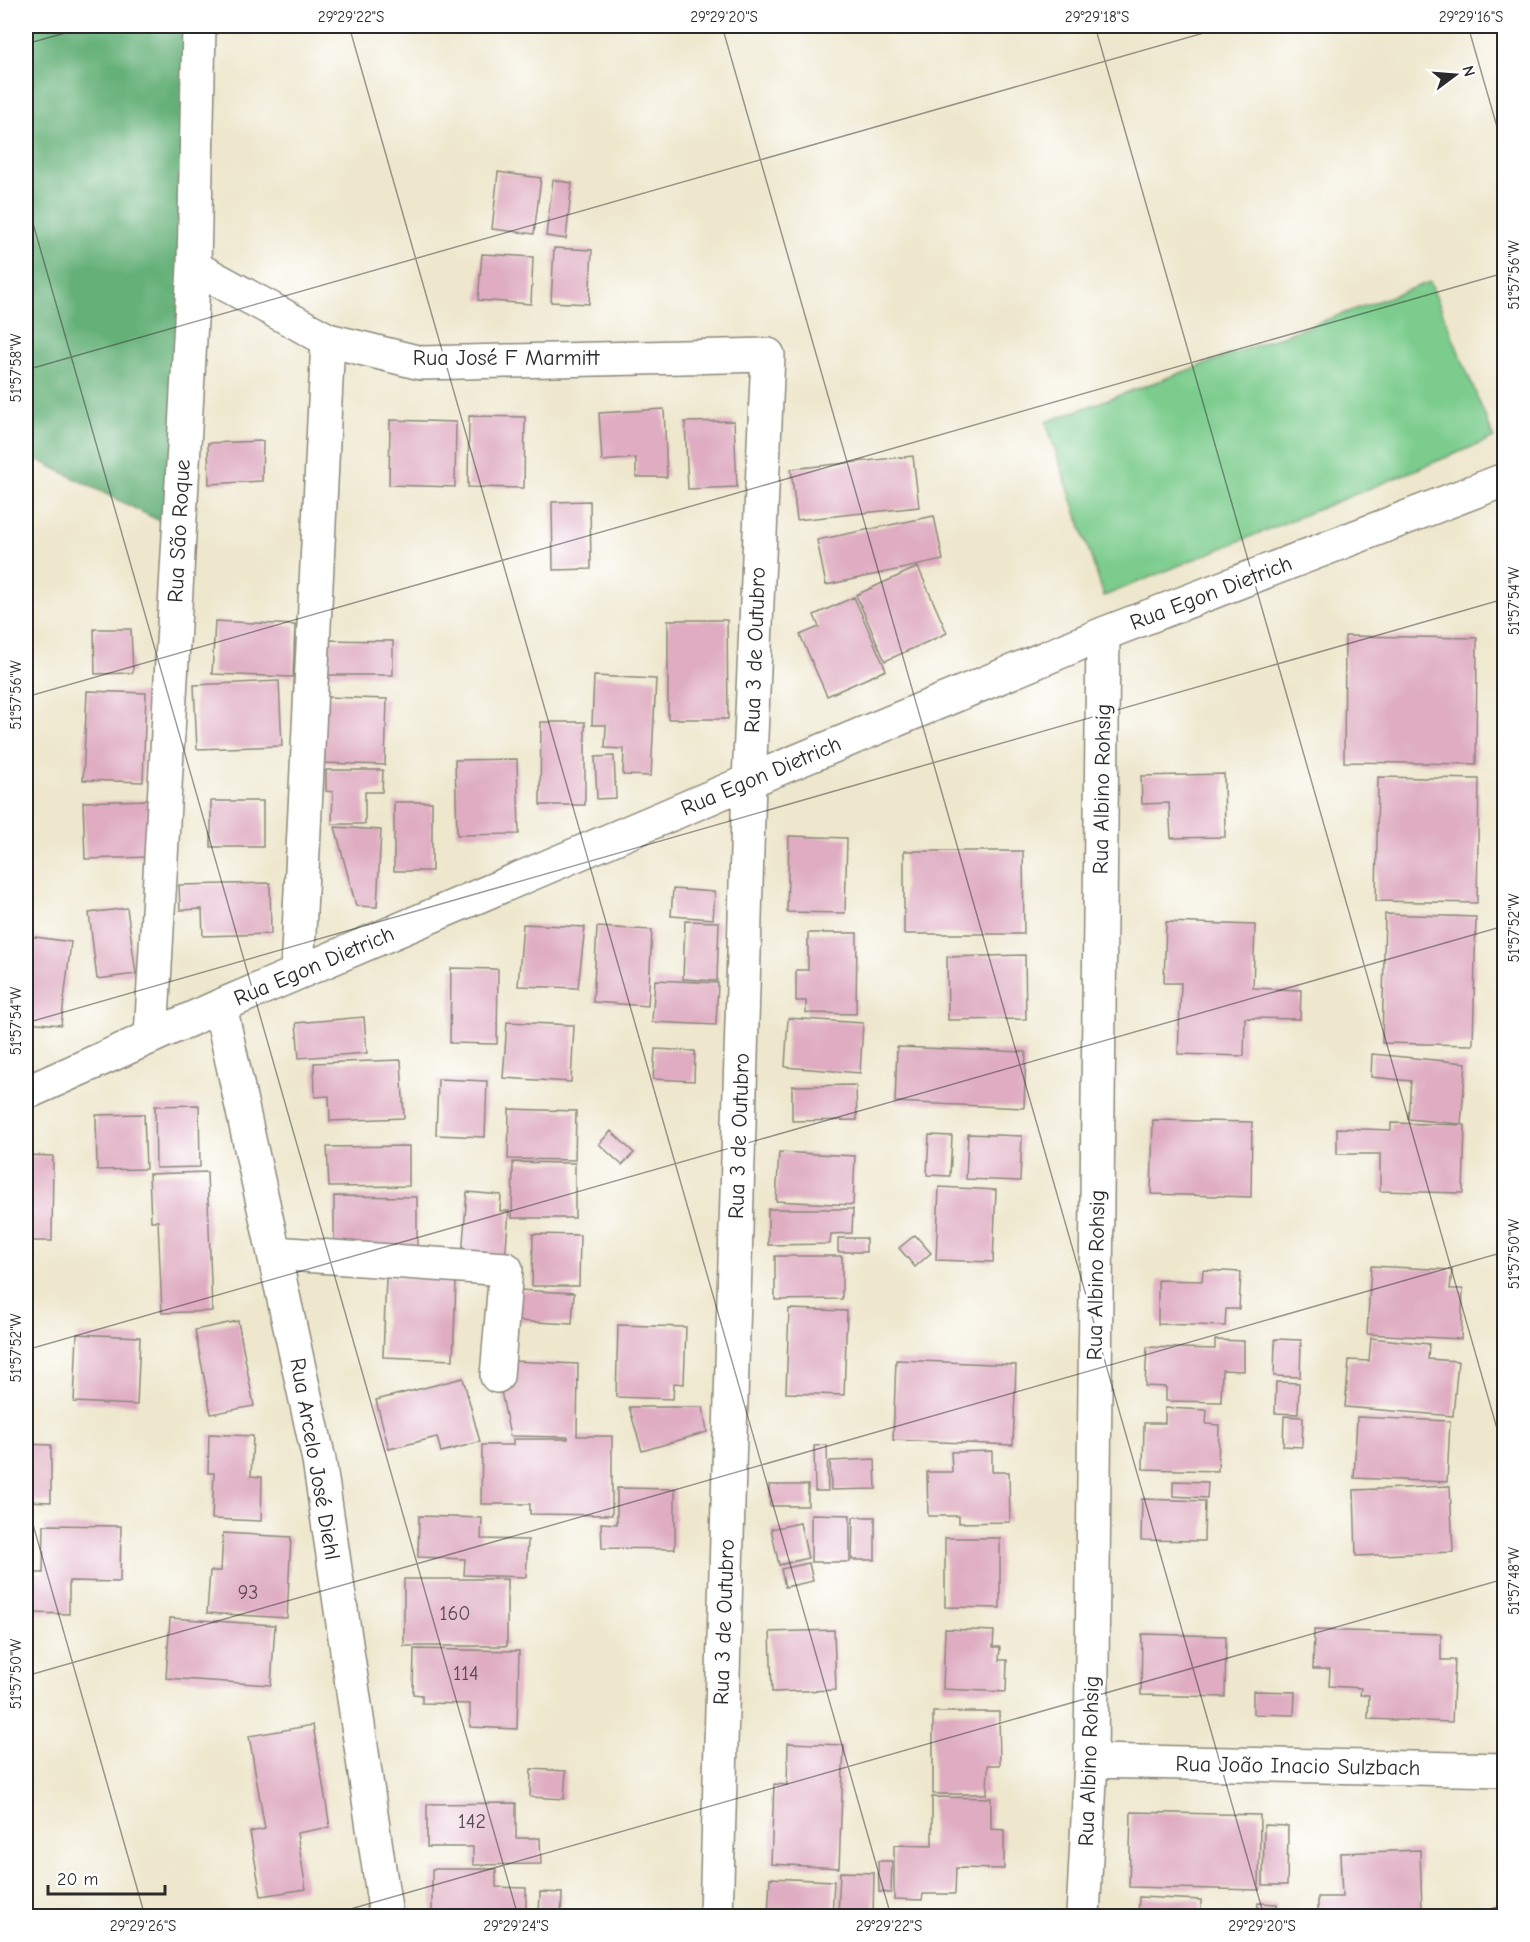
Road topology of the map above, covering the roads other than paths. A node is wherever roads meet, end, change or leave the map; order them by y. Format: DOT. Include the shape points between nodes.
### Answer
graph roads {
  1 [pos="199,26"];
  2 [pos="194,267"];
  3 [pos="328,340"];
  4 [pos="768,355"];
  5 [pos="1504,480"];
  6 [pos="1103,634"];
  7 [pos="749,781"];
  8 [pos="297,973"];
  9 [pos="220,1006"];
  10 [pos="151,1037"];
  11 [pos="26,1092"];
  12 [pos="274,1253"];
  13 [pos="497,1376"];
  14 [pos="1091,1761"];
  15 [pos="1504,1770"];
  16 [pos="386,1917"];
  17 [pos="716,1917"];
  18 [pos="1083,1917"];
  1 -- 2 [label="street, Rua São Roque"];
  2 -- 3 [label="street, Rua José F Marmitt"];
  2 -- 10 [label="street, Rua São Roque"];
  3 -- 4 [label="street, Rua José F Marmitt" via="421,363"];
  3 -- 8 [label="street"];
  4 -- 7 [label="street, Rua 3 de Outubro"];
  5 -- 6 [label="street, Rua Egon Dietrich"];
  6 -- 7 [label="street, Rua Egon Dietrich"];
  6 -- 14 [label="street, Rua Albino Rohsig"];
  7 -- 8 [label="street, Rua Egon Dietrich"];
  7 -- 17 [label="street, Rua 3 de Outubro"];
  8 -- 9 [label="street, Rua Egon Dietrich"];
  9 -- 10 [label="street, Rua Egon Dietrich"];
  9 -- 12 [label="street, Rua Arcelo José Diehl"];
  10 -- 11 [label="street, Rua Egon Dietrich"];
  12 -- 13 [label="street" via="506,1269"];
  12 -- 16 [label="street, Rua Arcelo José Diehl" via="319,1460"];
  14 -- 15 [label="street, Rua João Inacio Sulzbach"];
  14 -- 18 [label="street, Rua Albino Rohsig"];
}
